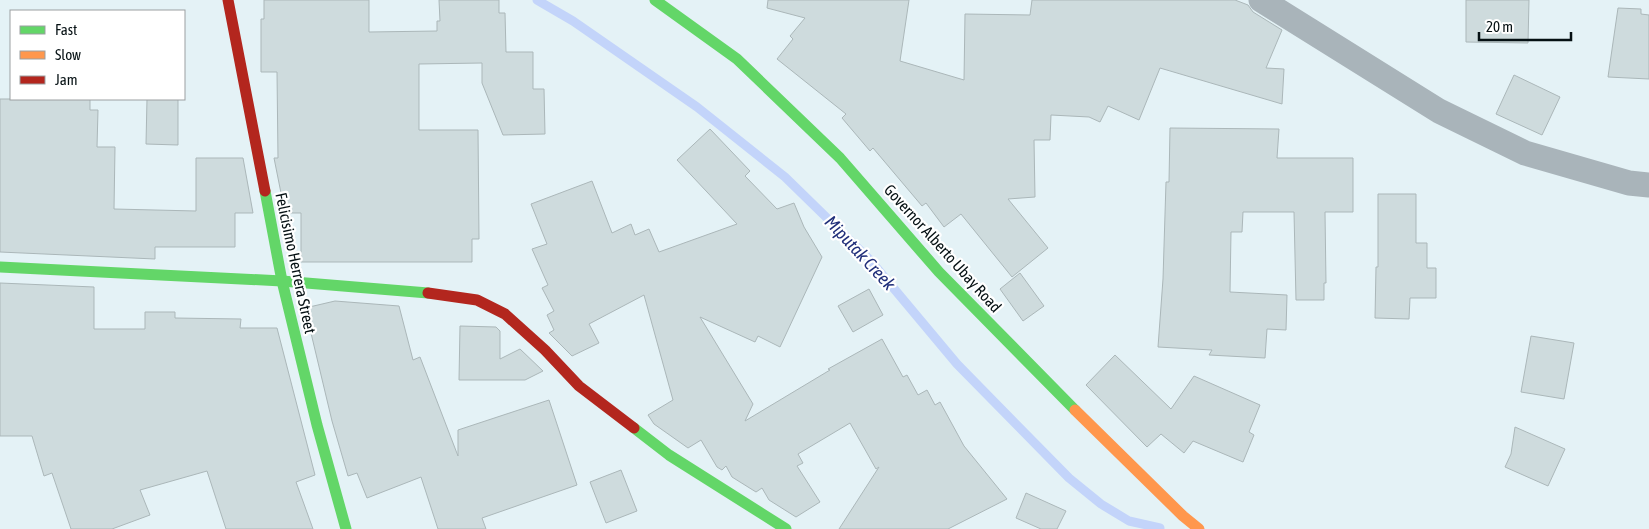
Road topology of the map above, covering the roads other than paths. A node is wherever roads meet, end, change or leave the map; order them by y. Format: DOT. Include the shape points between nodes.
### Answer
graph roads {
  1 [pos="228,0"];
  2 [pos="655,0"];
  3 [pos="1261,0"];
  4 [pos="1649,185"];
  5 [pos="0,267"];
  6 [pos="282,282"];
  7 [pos="346,529"];
  8 [pos="786,529"];
  9 [pos="1199,529"];
  1 -- 6 [label="street, Felicisimo Herrera Street"];
  2 -- 9 [label="street, Governor Alberto Ubay Road" via="736,59 840,158 939,272 1048,384"];
  3 -- 4 [label="street" via="1439,112 1525,153 1629,183"];
  5 -- 6 [label="street"];
  6 -- 7 [label="street, Felicisimo Herrera Street" via="316,424"];
  6 -- 8 [label="street" via="442,294 477,300 504,314 580,386 661,449"];
}
